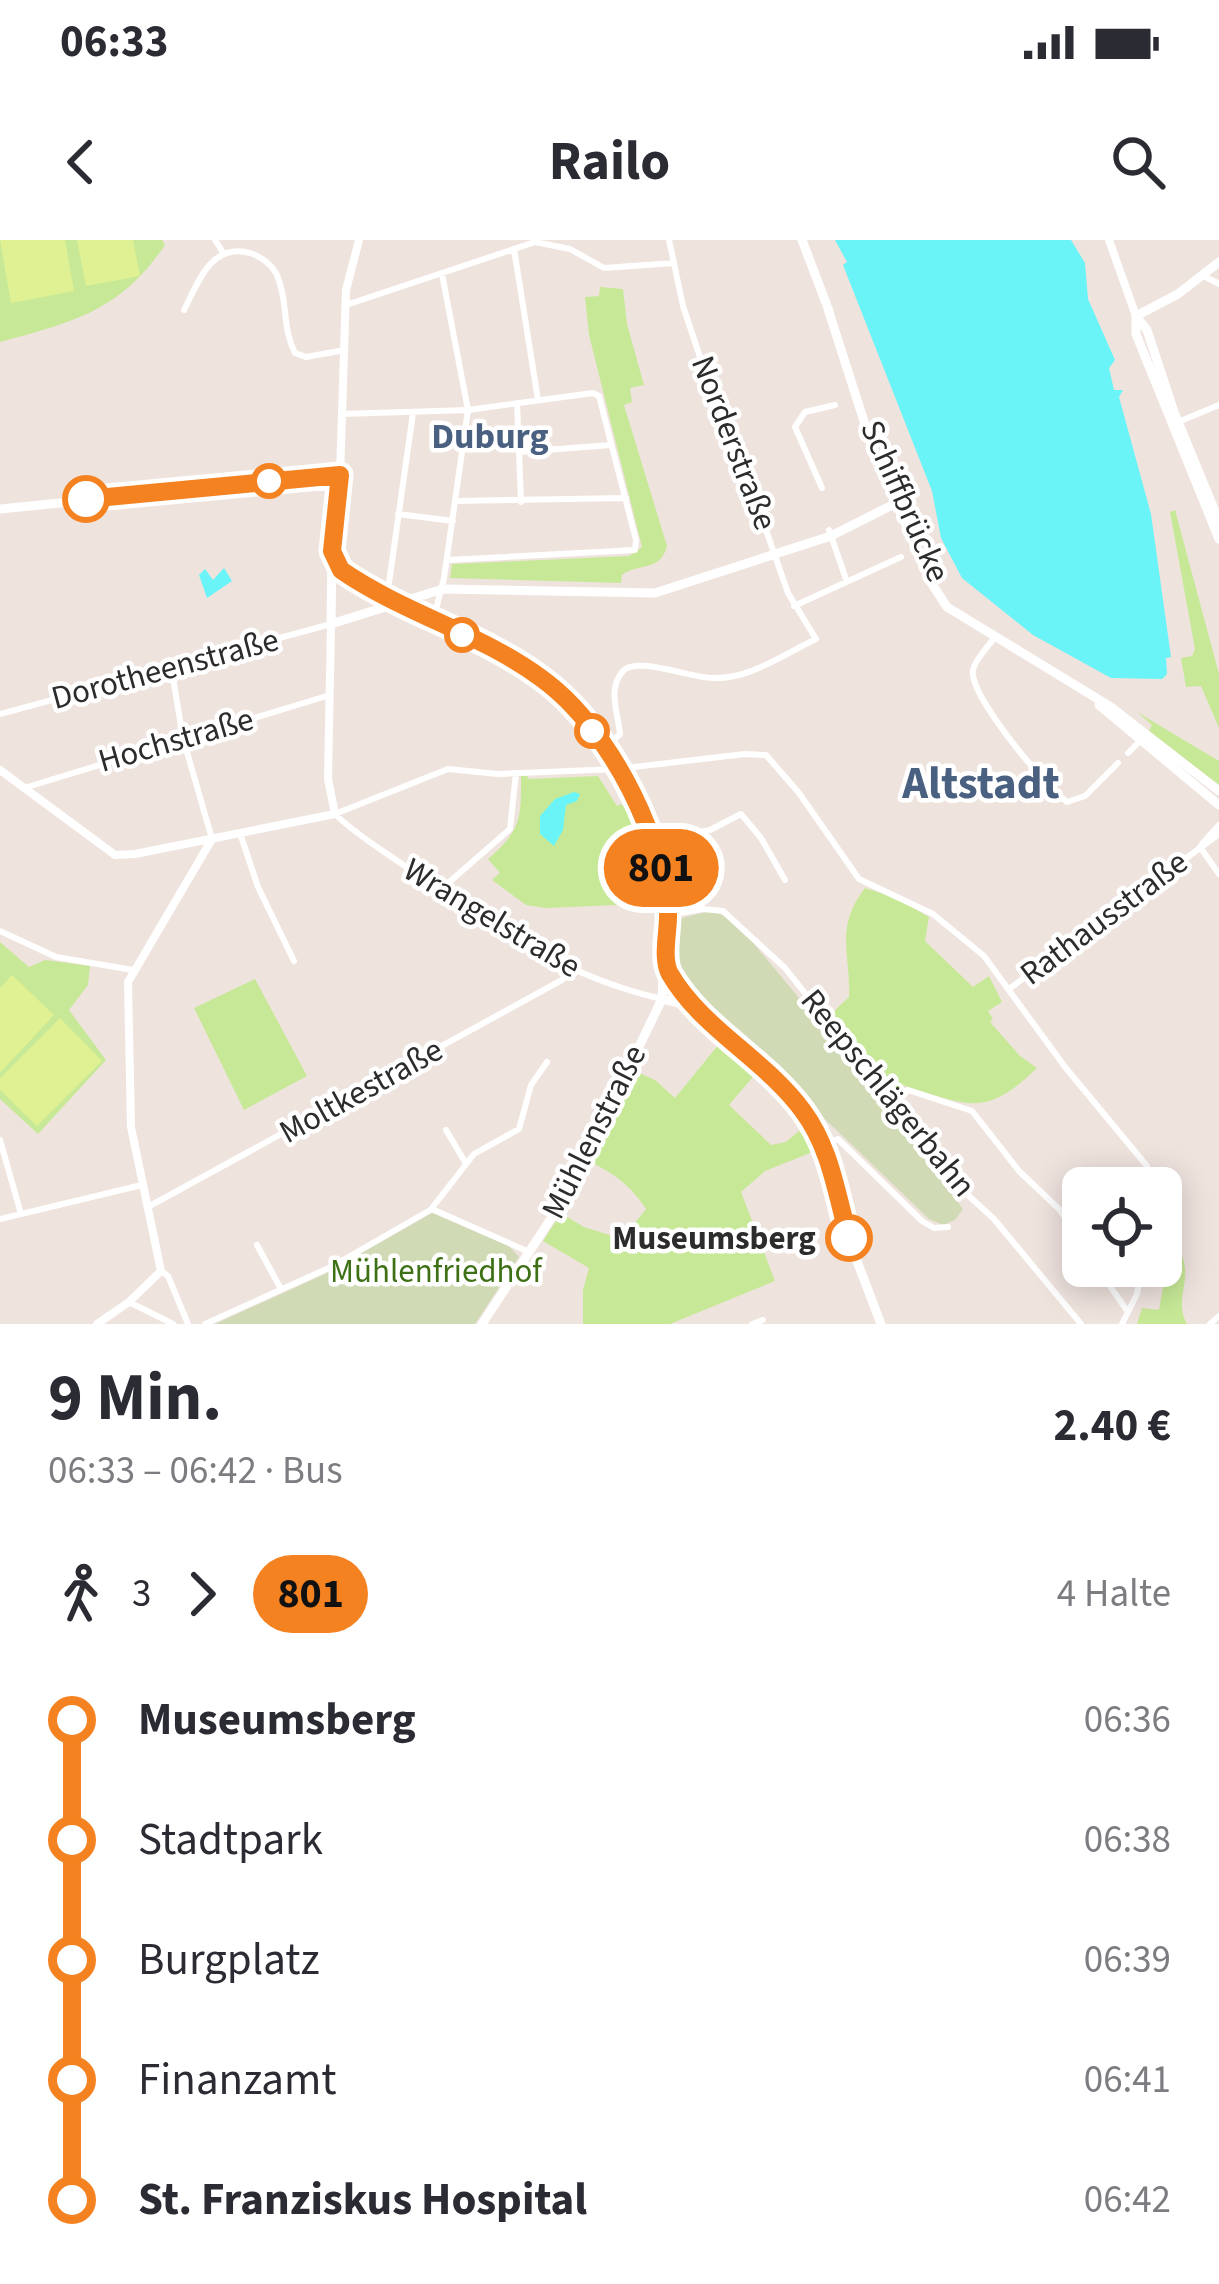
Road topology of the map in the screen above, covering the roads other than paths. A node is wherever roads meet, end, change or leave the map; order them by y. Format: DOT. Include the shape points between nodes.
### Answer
graph roads {
  1 [pos="215,240"];
  2 [pos="359,240"];
  3 [pos="668,240"];
  4 [pos="802,240"];
  5 [pos="1109,240"];
  6 [pos="514,249"];
  7 [pos="224,254"];
  8 [pos="1219,262"];
  9 [pos="674,263"];
  10 [pos="442,274"];
  11 [pos="1202,275"];
  12 [pos="1219,284"];
  13 [pos="346,305"];
  14 [pos="828,308"];
  15 [pos="184,310"];
  16 [pos="1136,316"];
  17 [pos="345,350"];
  18 [pos="538,400"];
  19 [pos="517,403"];
  20 [pos="836,405"];
  21 [pos="1219,405"];
  22 [pos="468,410"];
  23 [pos="412,413"];
  24 [pos="342,414"];
  25 [pos="1178,422"];
  26 [pos="611,445"];
  27 [pos="519,452"];
  28 [pos="340,475"];
  29 [pos="822,488"];
  30 [pos="626,498"];
  31 [pos="456,501"];
  32 [pos="899,501"];
  33 [pos="521,502"];
  34 [pos="0,508"];
  35 [pos="398,514"];
  36 [pos="453,521"];
  37 [pos="1219,521"];
  38 [pos="830,533"];
  39 [pos="1219,539"];
  40 [pos="332,551"];
  41 [pos="776,552"];
  42 [pos="902,557"];
  43 [pos="447,560"];
  44 [pos="359,582"];
  45 [pos="847,582"];
  46 [pos="442,589"];
  47 [pos="331,593"];
  48 [pos="392,600"];
  49 [pos="794,605"];
  50 [pos="433,621"];
  51 [pos="331,624"];
  52 [pos="994,638"];
  53 [pos="171,666"];
  54 [pos="330,694"];
  55 [pos="0,715"];
  56 [pos="1143,737"];
  57 [pos="183,738"];
  58 [pos="604,749"];
  59 [pos="1128,752"];
  60 [pos="1118,763"];
  61 [pos="0,770"];
  62 [pos="617,770"];
  63 [pos="516,773"];
  64 [pos="24,788"];
  65 [pos="1219,791"];
  66 [pos="1219,805"];
  67 [pos="335,814"];
  68 [pos="1219,830"];
  69 [pos="240,833"];
  70 [pos="212,838"];
  71 [pos="653,841"];
  72 [pos="1200,847"];
  73 [pos="1219,874"];
  74 [pos="785,880"];
  75 [pos="439,891"];
  76 [pos="668,915"];
  77 [pos="0,932"];
  78 [pos="294,961"];
  79 [pos="666,968"];
  80 [pos="133,970"];
  81 [pos="571,970"];
  82 [pos="1009,988"];
  83 [pos="662,999"];
  84 [pos="694,1006"];
  85 [pos="547,1063"];
  86 [pos="888,1100"];
  87 [pos="446,1130"];
  88 [pos="0,1140"];
  89 [pos="822,1144"];
  90 [pos="465,1162"];
  91 [pos="1147,1167"];
  92 [pos="142,1185"];
  93 [pos="148,1207"];
  94 [pos="432,1208"];
  95 [pos="1062,1213"];
  96 [pos="22,1214"];
  97 [pos="0,1219"];
  98 [pos="948,1227"];
  99 [pos="257,1246"];
  100 [pos="529,1252"];
  101 [pos="161,1271"];
  102 [pos="1111,1287"];
  103 [pos="1137,1287"];
  104 [pos="281,1289"];
  105 [pos="129,1302"];
  106 [pos="1130,1313"];
  107 [pos="1219,1316"];
  108 [pos="763,1320"];
  109 [pos="97,1324"];
  110 [pos="173,1324"];
  111 [pos="188,1324"];
  112 [pos="205,1324"];
  113 [pos="482,1324"];
  114 [pos="752,1324"];
  115 [pos="880,1324"];
  116 [pos="1081,1324"];
  117 [pos="1122,1324"];
  118 [pos="1210,1324"];
  1 -- 7 [label="street"];
  2 -- 13 [label="street"];
  3 -- 9 [label="street, Norderstraße"];
  4 -- 14 [label="main road, Schiffbrücke"];
  5 -- 16 [label="street"];
  6 -- 9 [label="street" via="543,242 599,267"];
  6 -- 10 [label="street"];
  6 -- 18 [label="street"];
  7 -- 15 [label="street" via="206,268"];
  7 -- 17 [label="street" via="253,254 274,270 295,352"];
  8 -- 11 [label="main road"];
  9 -- 41 [label="street, Norderstraße" via="682,306"];
  10 -- 13 [label="street"];
  10 -- 22 [label="street"];
  11 -- 12 [label="street"];
  11 -- 16 [label="main road"];
  13 -- 17 [label="street"];
  14 -- 32 [label="main road, Schiffbrücke"];
  14 -- 32 [label="main road, Schiffbrücke" via="850,401"];
  16 -- 25 [label="main road"];
  16 -- 39 [label="main road" via="1136,334"];
  17 -- 24 [label="street"];
  18 -- 19 [label="street"];
  18 -- 26 [label="street" via="597,394"];
  19 -- 22 [label="street"];
  19 -- 27 [label="street"];
  20 -- 29 [label="street" via="805,412 795,427"];
  21 -- 25 [label="street"];
  22 -- 23 [label="street"];
  22 -- 31 [label="street"];
  23 -- 24 [label="street"];
  23 -- 35 [label="street"];
  24 -- 28 [label="street"];
  25 -- 37 [label="main road"];
  26 -- 27 [label="street"];
  26 -- 30 [label="street"];
  27 -- 33 [label="street"];
  28 -- 34 [label="main road"];
  28 -- 40 [label="main road"];
  30 -- 33 [label="street"];
  30 -- 43 [label="street" via="637,547 629,552"];
  31 -- 33 [label="street"];
  31 -- 36 [label="street"];
  32 -- 38 [label="main road"];
  32 -- 52 [label="main road, Schiffbrücke" via="943,591"];
  35 -- 36 [label="street"];
  35 -- 48 [label="street"];
  36 -- 43 [label="street"];
  38 -- 41 [label="main road"];
  38 -- 45 [label="street"];
  40 -- 44 [label="main road"];
  40 -- 47 [label="main road"];
  41 -- 46 [label="main road" via="655,592"];
  41 -- 49 [label="street, Norderstraße"];
  42 -- 45 [label="street"];
  43 -- 46 [label="street"];
  44 -- 47 [label="main road" via="345,580"];
  44 -- 48 [label="main road, Mühlenstraße"];
  45 -- 49 [label="street"];
  46 -- 48 [label="main road"];
  46 -- 50 [label="street"];
  47 -- 51 [label="main road"];
  48 -- 50 [label="main road, Mühlenstraße"];
  48 -- 51 [label="main road"];
  49 -- 58 [label="street, Norderstraße" via="816,639 744,674 714,679 628,666 614,692 620,734"];
  50 -- 58 [label="main road, Mühlenstraße" via="538,676"];
  51 -- 53 [label="street, Dorotheenstraße"];
  51 -- 54 [label="street"];
  52 -- 56 [label="main road"];
  52 -- 60 [label="street" via="975,663 975,686 1051,788 1067,802 1079,800"];
  53 -- 55 [label="street, Dorotheenstraße"];
  53 -- 57 [label="street"];
  54 -- 57 [label="street, Hochstraße"];
  54 -- 67 [label="street"];
  56 -- 59 [label="street"];
  56 -- 65 [label="main road"];
  56 -- 66 [label="main road"];
  57 -- 64 [label="street, Hochstraße"];
  57 -- 70 [label="street"];
  58 -- 62 [label="main road, Mühlenstraße"];
  61 -- 64 [label="street"];
  62 -- 63 [label="street"];
  62 -- 71 [label="main road, Mühlenstraße"];
  62 -- 82 [label="street" via="766,755 859,879 933,914"];
  63 -- 67 [label="street" via="448,769"];
  63 -- 75 [label="street" via="510,829"];
  64 -- 70 [label="street" via="116,855"];
  67 -- 69 [label="street"];
  67 -- 75 [label="street, Wrangelstraße"];
  68 -- 72 [label="street, Rathausstraße"];
  69 -- 70 [label="street"];
  69 -- 78 [label="street"];
  70 -- 80 [label="street"];
  71 -- 74 [label="street" via="710,830 741,814"];
  71 -- 76 [label="main road, Mühlenstraße"];
  72 -- 73 [label="street"];
  72 -- 82 [label="street, Rathausstraße"];
  75 -- 81 [label="street, Wrangelstraße"];
  76 -- 79 [label="main road, Mühlenstraße"];
  76 -- 86 [label="street, Reepschlägerbahn" via="715,909 740,924 795,980"];
  77 -- 80 [label="street" via="56,957"];
  79 -- 83 [label="main road, Mühlenstraße"];
  79 -- 84 [label="main road"];
  80 -- 92 [label="street" via="131,1126"];
  81 -- 83 [label="street, Wrangelstraße"];
  81 -- 93 [label="street, Moltkestraße"];
  82 -- 91 [label="street"];
  83 -- 84 [label="main road"];
  83 -- 100 [label="main road, Mühlenstraße" via="590,1151"];
  84 -- 89 [label="main road" via="789,1094"];
  85 -- 90 [label="street" via="531,1085 519,1129"];
  86 -- 95 [label="street" via="908,1090 972,1112"];
  86 -- 116 [label="street, Reepschlägerbahn"];
  87 -- 90 [label="street"];
  88 -- 96 [label="street"];
  89 -- 98 [label="street" via="838,1139 922,1220"];
  89 -- 115 [label="main road"];
  90 -- 94 [label="street"];
  92 -- 93 [label="street"];
  92 -- 96 [label="street"];
  93 -- 101 [label="street"];
  94 -- 100 [label="street"];
  94 -- 104 [label="street"];
  96 -- 97 [label="street"];
  99 -- 104 [label="street"];
  100 -- 113 [label="main road, Mühlenstraße"];
  101 -- 105 [label="street"];
  101 -- 111 [label="street"];
  102 -- 106 [label="street"];
  103 -- 106 [label="street"];
  104 -- 112 [label="street"];
  105 -- 109 [label="street"];
  105 -- 110 [label="street"];
  106 -- 117 [label="street"];
  107 -- 118 [label="street"];
  108 -- 114 [label="street"];
}
